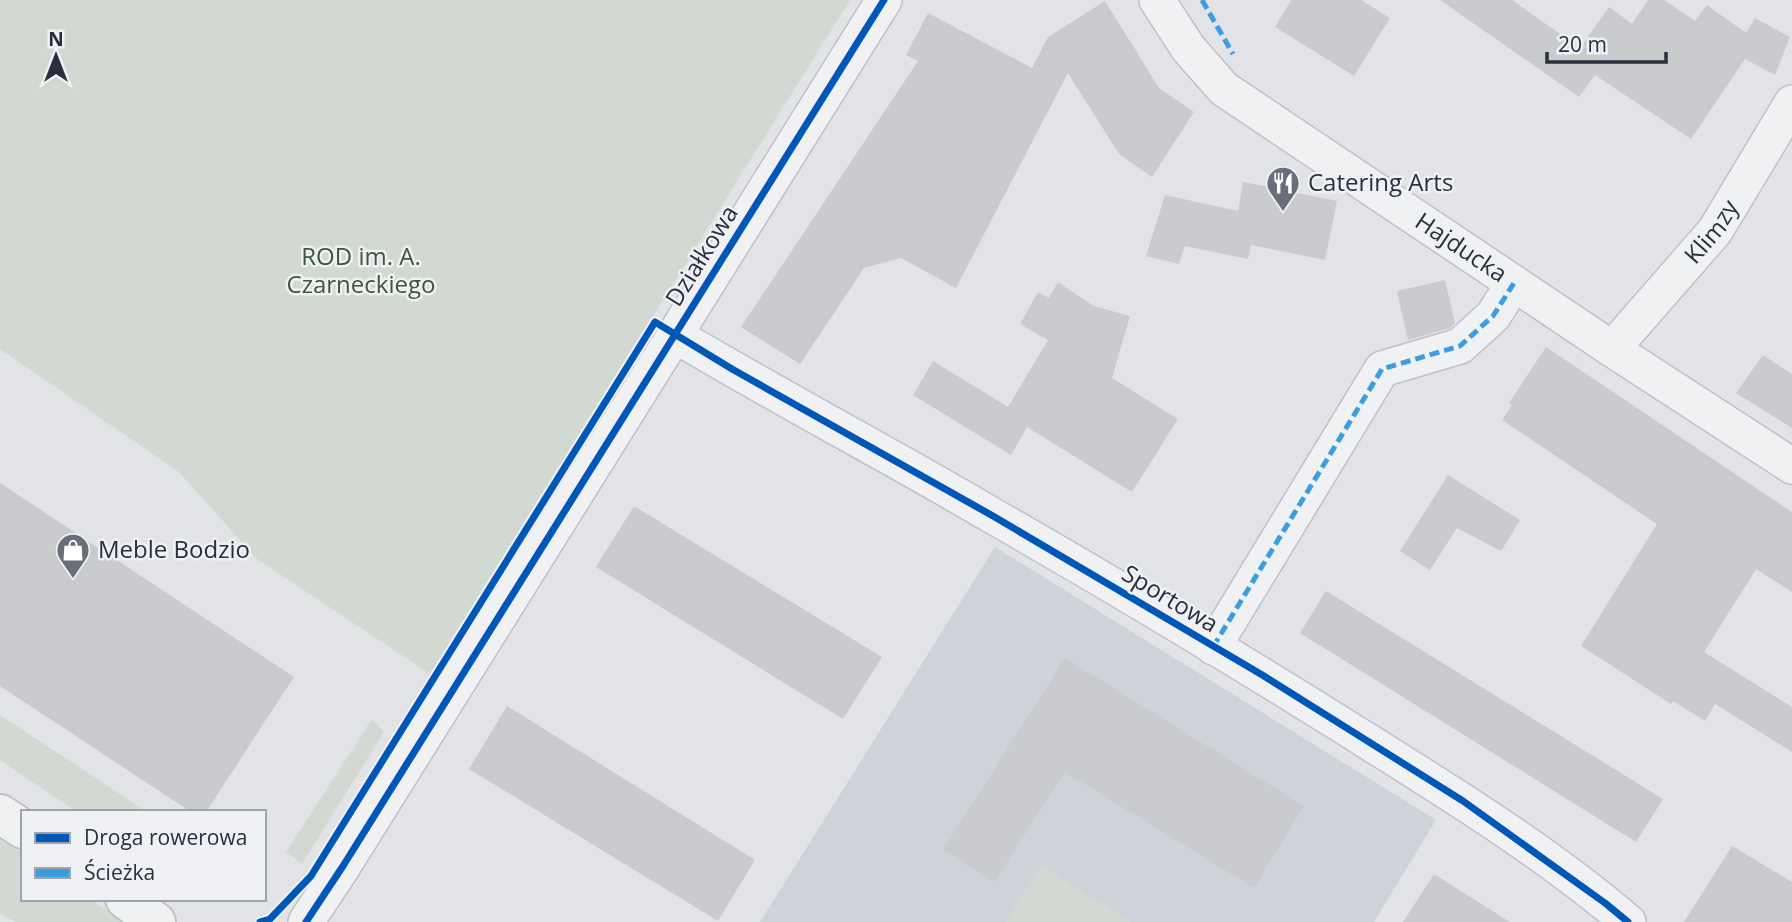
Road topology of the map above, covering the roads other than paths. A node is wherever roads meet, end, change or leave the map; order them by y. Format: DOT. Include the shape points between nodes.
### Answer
graph roads {
  1 [pos="884,0"];
  2 [pos="1157,0"];
  3 [pos="1792,103"];
  4 [pos="1514,283"];
  5 [pos="676,335"];
  6 [pos="1612,349"];
  7 [pos="1792,466"];
  8 [pos="1213,647"];
  9 [pos="0,814"];
  10 [pos="21,828"];
  11 [pos="128,901"];
  12 [pos="156,922"];
  13 [pos="306,922"];
  14 [pos="1628,922"];
  1 -- 5 [label="street, Działkowa"];
  2 -- 4 [label="street, Hajducka" via="1188,48 1224,89"];
  3 -- 6 [label="street, Klimzy" via="1715,230"];
  4 -- 6 [label="street, Hajducka"];
  4 -- 8 [label="street" via="1493,316 1460,346 1382,369"];
  5 -- 8 [label="street, Sportowa"];
  5 -- 13 [label="street, Działkowa"];
  6 -- 7 [label="street, Hajducka"];
  8 -- 14 [label="street, Sportowa" via="1463,801"];
  9 -- 10 [label="street"];
  11 -- 12 [label="street"];
}
